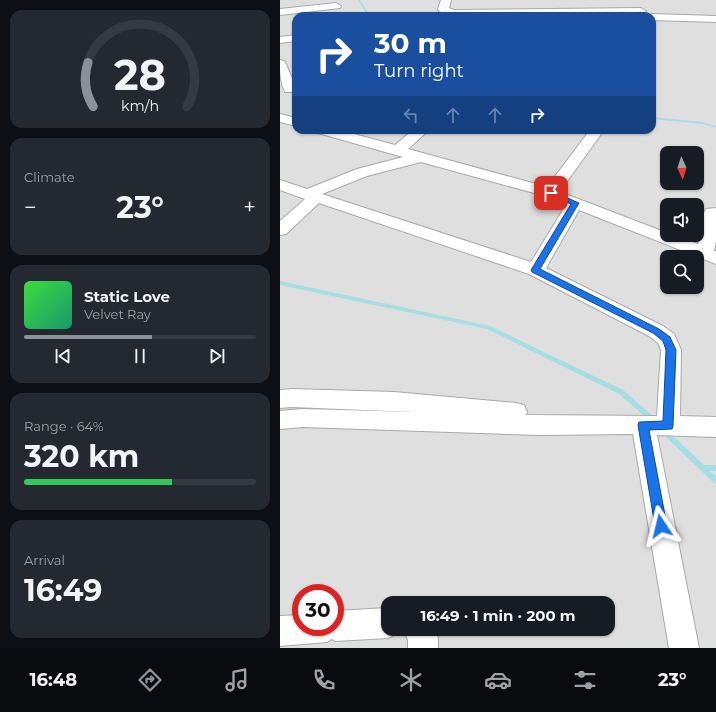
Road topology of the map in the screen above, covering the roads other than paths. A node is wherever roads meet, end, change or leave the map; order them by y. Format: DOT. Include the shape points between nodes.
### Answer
graph roads {
  1 [pos="446,0"];
  2 [pos="591,0"];
  3 [pos="634,0"];
  4 [pos="336,6"];
  5 [pos="595,11"];
  6 [pos="280,12"];
  7 [pos="450,12"];
  8 [pos="524,12"];
  9 [pos="611,12"];
  10 [pos="642,12"];
  11 [pos="656,17"];
  12 [pos="716,19"];
  13 [pos="292,38"];
  14 [pos="280,40"];
  15 [pos="280,64"];
  16 [pos="289,90"];
  17 [pos="280,118"];
  18 [pos="292,121"];
  19 [pos="337,134"];
  20 [pos="417,134"];
  21 [pos="589,134"];
  22 [pos="397,151"];
  23 [pos="420,158"];
  24 [pos="280,185"];
  25 [pos="551,193"];
  26 [pos="313,196"];
  27 [pos="575,203"];
  28 [pos="716,213"];
  29 [pos="280,230"];
  30 [pos="710,256"];
  31 [pos="535,270"];
  32 [pos="280,399"];
  33 [pos="280,420"];
  34 [pos="615,424"];
  35 [pos="655,425"];
  36 [pos="716,427"];
  37 [pos="381,623"];
  38 [pos="344,625"];
  39 [pos="292,630"];
  40 [pos="280,631"];
  41 [pos="422,636"];
  42 [pos="423,648"];
  43 [pos="684,648"];
  1 -- 7 [label="street" via="443,9"];
  2 -- 5 [label="street"];
  3 -- 10 [label="street"];
  4 -- 6 [label="street"];
  5 -- 8 [label="street"];
  5 -- 9 [label="street"];
  11 -- 12 [label="street"];
  13 -- 14 [label="street"];
  15 -- 16 [label="street"];
  17 -- 18 [label="street"];
  19 -- 22 [label="street"];
  20 -- 22 [label="street"];
  21 -- 25 [label="street"];
  22 -- 23 [label="street"];
  23 -- 25 [label="street"];
  23 -- 26 [label="street" via="329,184"];
  24 -- 26 [label="street"];
  25 -- 27 [label="street"];
  26 -- 29 [label="street"];
  26 -- 31 [label="street"];
  27 -- 30 [label="street"];
  27 -- 31 [label="street"];
  28 -- 30 [label="street" via="712,214"];
  31 -- 35 [label="street" via="667,339 671,350"];
  32 -- 34 [label="street" via="394,401"];
  33 -- 34 [label="street" via="303,418 540,425"];
  34 -- 35 [label="street"];
  35 -- 36 [label="street"];
  35 -- 43 [label="street"];
  37 -- 38 [label="street"];
  39 -- 40 [label="street"];
  41 -- 42 [label="street"];
}
